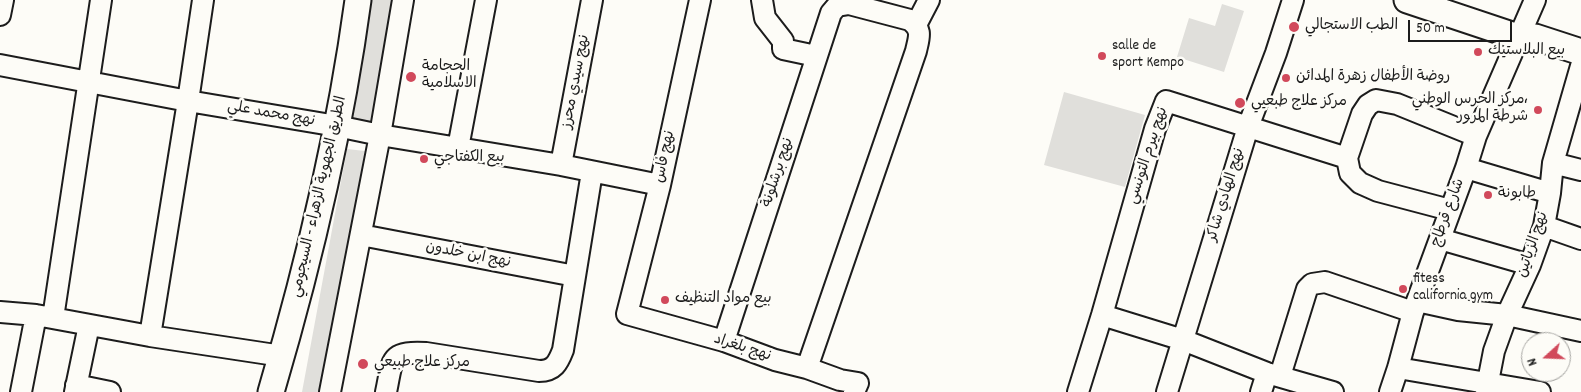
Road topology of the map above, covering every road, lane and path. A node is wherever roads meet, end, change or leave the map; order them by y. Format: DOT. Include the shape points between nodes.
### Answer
graph roads {
  1 [pos="2,0"];
  2 [pos="101,0"];
  3 [pos="203,0"];
  4 [pos="358,0"];
  5 [pos="403,0"];
  6 [pos="486,0"];
  7 [pos="592,0"];
  8 [pos="700,0"];
  9 [pos="762,0"];
  10 [pos="929,0"];
  11 [pos="1293,0"];
  12 [pos="1407,0"];
  13 [pos="1459,0"];
  14 [pos="1535,0"];
  15 [pos="0,15"];
  16 [pos="916,25"];
  17 [pos="1525,33"];
  18 [pos="1581,52"];
  19 [pos="816,56"];
  20 [pos="0,65"];
  21 [pos="1581,66"];
  22 [pos="88,81"];
  23 [pos="188,101"];
  24 [pos="337,126"];
  25 [pos="1248,127"];
  26 [pos="380,136"];
  27 [pos="1476,136"];
  28 [pos="458,148"];
  29 [pos="1347,158"];
  30 [pos="1552,163"];
  31 [pos="561,165"];
  32 [pos="1466,168"];
  33 [pos="1581,170"];
  34 [pos="592,172"];
  35 [pos="660,185"];
  36 [pos="1550,193"];
  37 [pos="1450,210"];
  38 [pos="1544,226"];
  39 [pos="361,235"];
  40 [pos="1440,239"];
  41 [pos="1581,239"];
  42 [pos="1530,265"];
  43 [pos="575,276"];
  44 [pos="1415,307"];
  45 [pos="0,312"];
  46 [pos="627,314"];
  47 [pos="1102,315"];
  48 [pos="1507,315"];
  49 [pos="44,316"];
  50 [pos="89,325"];
  51 [pos="1581,331"];
  52 [pos="150,336"];
  53 [pos="1183,340"];
  54 [pos="724,342"];
  55 [pos="282,356"];
  56 [pos="807,368"];
  57 [pos="1398,368"];
  58 [pos="1274,375"];
  59 [pos="856,388"];
  60 [pos="1487,388"];
  61 [pos="76,389"];
  62 [pos="21,392"];
  63 [pos="110,392"];
  64 [pos="271,392"];
  65 [pos="330,392"];
  66 [pos="386,392"];
  67 [pos="1078,392"];
  68 [pos="1167,392"];
  69 [pos="1261,392"];
  70 [pos="1332,392"];
  71 [pos="1390,392"];
  72 [pos="1540,392"];
  1 -- 15 [label="street"];
  2 -- 22 [label="street"];
  3 -- 23 [label="street"];
  4 -- 24 [label="main road, الطريق الجهوية الزهراء - السيجومي"];
  5 -- 26 [label="street"];
  6 -- 28 [label="street"];
  7 -- 31 [label="street, نهج سيدي محرز"];
  8 -- 35 [label="street, نهج فاس"];
  9 -- 19 [label="street" via="765,18 783,41 783,49"];
  10 -- 16 [label="street"];
  11 -- 25 [label="street, نهج الهادي شاكر"];
  12 -- 17 [label="main road"];
  13 -- 17 [label="main road"];
  14 -- 17 [label="street, شارع قرطاج"];
  16 -- 19 [label="street, نهج برشلونة" via="910,20 849,4 837,6 831,13"];
  16 -- 56 [label="street" via="919,34 916,51"];
  17 -- 18 [label="main road"];
  17 -- 27 [label="street, شارع قرطاج"];
  19 -- 54 [label="street, نهج برشلونة"];
  20 -- 22 [label="street, نهج محمد علي"];
  21 -- 30 [label="street, نهج الزياتين"];
  22 -- 23 [label="street, نهج محمد علي"];
  22 -- 49 [label="street"];
  23 -- 24 [label="street, نهج محمد علي"];
  23 -- 52 [label="street"];
  24 -- 26 [label="street, نهج محمد علي"];
  24 -- 55 [label="main road, الطريق الجهوية الزهراء - السيجومي" via="311,249"];
  25 -- 29 [label="street, نهج بيرم التونسي"];
  25 -- 47 [label="street, نهج بيرم التونسي" via="1166,101 1155,129"];
  25 -- 53 [label="street, نهج الهادي شاكر"];
  26 -- 28 [label="street, نهج محمد علي"];
  26 -- 39 [label="street"];
  27 -- 29 [label="street" via="1398,104 1376,100 1362,114"];
  27 -- 32 [label="street, شارع قرطاج"];
  28 -- 31 [label="street, نهج محمد علي"];
  29 -- 37 [label="street" via="1350,173 1360,183"];
  30 -- 33 [label="street"];
  30 -- 36 [label="street, نهج الزياتين"];
  31 -- 34 [label="street, نهج محمد علي"];
  32 -- 36 [label="street"];
  32 -- 37 [label="street, شارع قرطاج"];
  34 -- 35 [label="street, نهج محمد علي"];
  34 -- 43 [label="street"];
  35 -- 46 [label="street, نهج فاس"];
  36 -- 38 [label="street, نهج الزياتين"];
  37 -- 40 [label="street, شارع قرطاج"];
  38 -- 41 [label="street"];
  38 -- 42 [label="street, نهج الزياتين"];
  39 -- 43 [label="street, نهج ابن خلدون"];
  39 -- 65 [label="street"];
  40 -- 42 [label="street"];
  40 -- 44 [label="street, شارع قرطاج"];
  42 -- 48 [label="street, نهج الزياتين"];
  43 -- 66 [label="street" via="563,350 552,369 539,371 408,352 393,360"];
  44 -- 48 [label="street"];
  44 -- 57 [label="street, شارع قرطاج"];
  44 -- 58 [label="street" via="1325,282 1312,284"];
  45 -- 49 [label="street"];
  46 -- 54 [label="street, نهج بلغراد"];
  47 -- 53 [label="street"];
  47 -- 67 [label="street, نهج بيرم التونسي"];
  48 -- 51 [label="street"];
  48 -- 60 [label="street, نهج الزياتين" via="1494,351"];
  49 -- 50 [label="street"];
  49 -- 62 [label="street"];
  50 -- 52 [label="street"];
  50 -- 61 [label="street"];
  52 -- 55 [label="street"];
  53 -- 58 [label="street"];
  53 -- 68 [label="street, نهج الهادي شاكر"];
  54 -- 56 [label="street, نهج بلغراد"];
  55 -- 64 [label="main road, الطريق الجهوية الزهراء - السيجومي"];
  56 -- 59 [label="street, نهج بلغراد"];
  57 -- 60 [label="street"];
  57 -- 71 [label="street, شارع قرطاج"];
  58 -- 69 [label="street"];
  58 -- 70 [label="street"];
  60 -- 72 [label="street"];
  61 -- 63 [label="street"];
}
